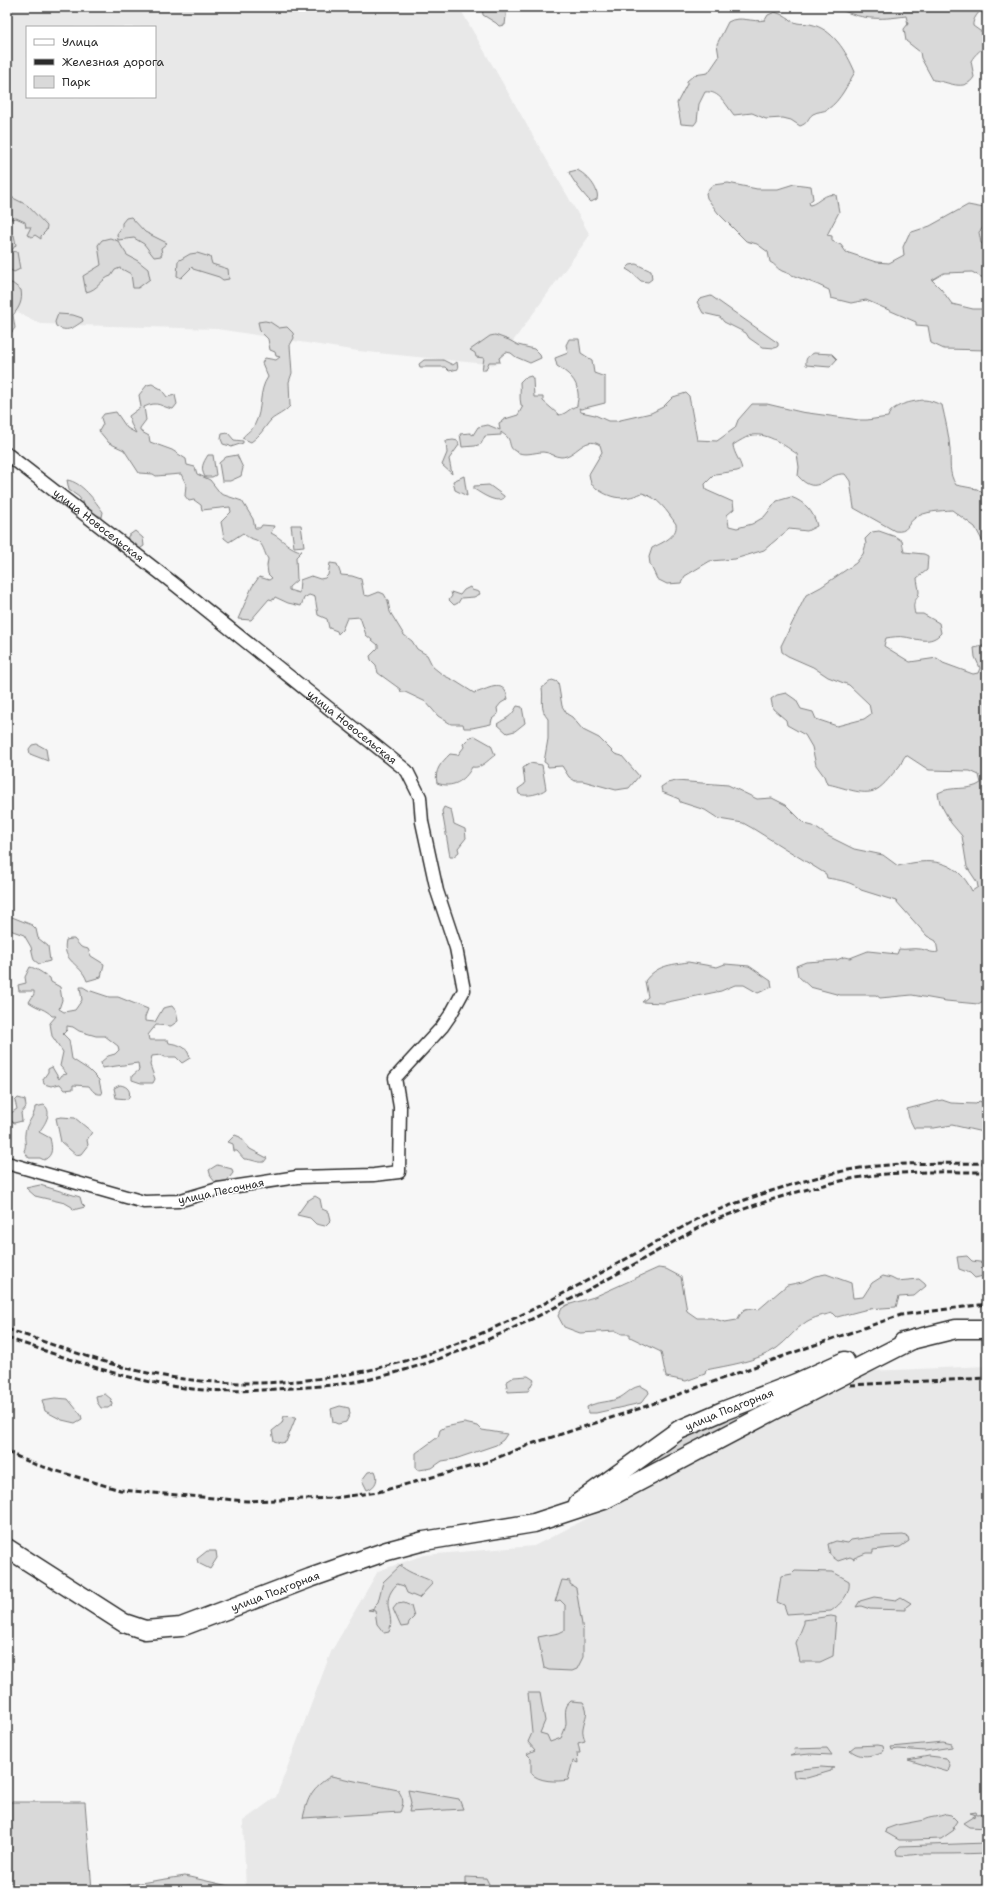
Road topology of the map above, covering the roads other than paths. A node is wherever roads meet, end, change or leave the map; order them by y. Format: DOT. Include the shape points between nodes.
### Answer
graph roads {
  1 [pos="7,454"];
  2 [pos="400,1107"];
  3 [pos="7,1163"];
  4 [pos="987,1329"];
  5 [pos="914,1339"];
  6 [pos="562,1514"];
  7 [pos="7,1548"];
  1 -- 2 [label="street, улица Новосельская" via="179,588 406,771 420,797 422,822 437,891 456,948 464,990 442,1027 395,1078"];
  2 -- 3 [label="street, улица Песочная" via="399,1172 297,1177 218,1189 178,1201 144,1202"];
  4 -- 5 [label="main road, улица Подгорная" via="956,1329"];
  5 -- 6 [label="main road, улица Подгорная" via="643,1481 604,1500"];
  5 -- 6 [label="main road, улица Подгорная" via="860,1354 679,1430"];
  6 -- 7 [label="main road, улица Подгорная" via="534,1523 440,1538 387,1551 181,1627 163,1629 145,1630 124,1623"];
}
